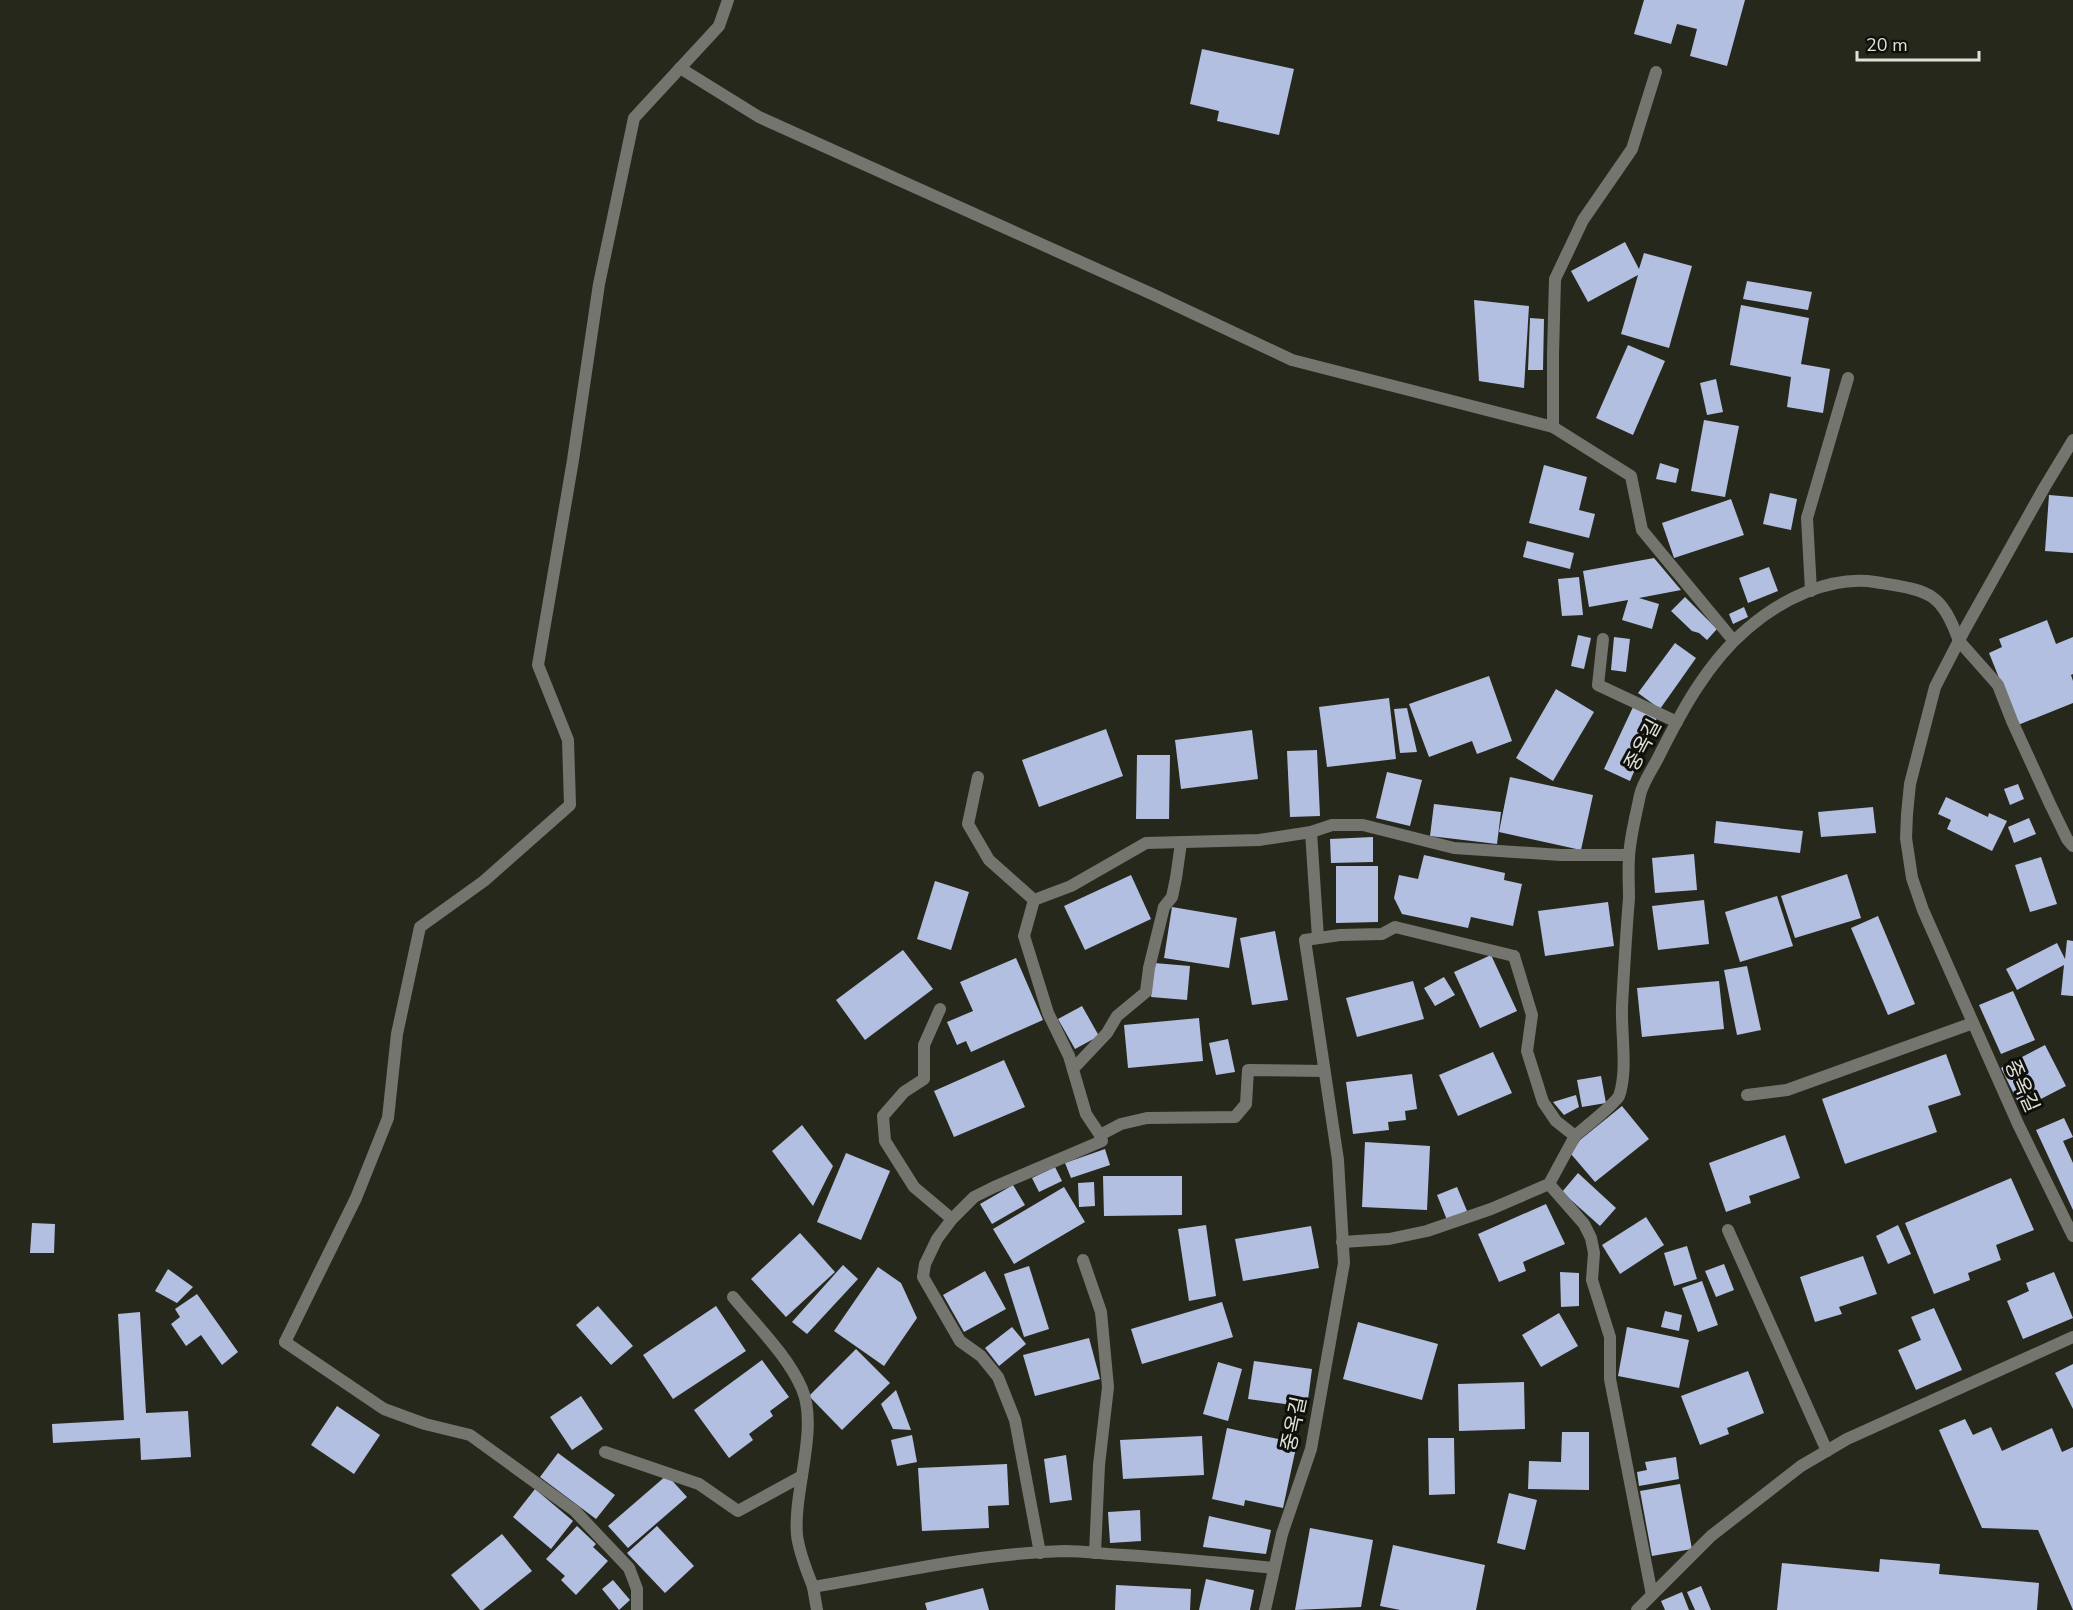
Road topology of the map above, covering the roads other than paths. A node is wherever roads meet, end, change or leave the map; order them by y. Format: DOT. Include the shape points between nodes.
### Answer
graph roads {
  1 [pos="728,0"];
  2 [pos="680,68"];
  3 [pos="1656,72"];
  4 [pos="1848,378"];
  5 [pos="1553,427"];
  6 [pos="2073,440"];
  7 [pos="1811,591"];
  8 [pos="1603,639"];
  9 [pos="1733,640"];
  10 [pos="1959,641"];
  11 [pos="1677,722"];
  12 [pos="978,777"];
  13 [pos="1311,832"];
  14 [pos="1181,843"];
  15 [pos="2073,846"];
  16 [pos="1629,855"];
  17 [pos="1034,900"];
  18 [pos="1318,938"];
  19 [pos="940,1009"];
  20 [pos="1973,1023"];
  21 [pos="1073,1069"];
  22 [pos="1324,1071"];
  23 [pos="1747,1095"];
  24 [pos="1100,1135"];
  25 [pos="1575,1136"];
  26 [pos="1548,1184"];
  27 [pos="952,1219"];
  28 [pos="1728,1230"];
  29 [pos="2073,1236"];
  30 [pos="1342,1242"];
  31 [pos="1083,1260"];
  32 [pos="734,1297"];
  33 [pos="2073,1337"];
  34 [pos="1827,1451"];
  35 [pos="605,1452"];
  36 [pos="802,1476"];
  37 [pos="1040,1553"];
  38 [pos="1095,1553"];
  39 [pos="1274,1568"];
  40 [pos="813,1587"];
  41 [pos="1652,1595"];
  42 [pos="637,1610"];
  43 [pos="817,1610"];
  44 [pos="1265,1610"];
  45 [pos="1637,1610"];
  1 -- 2 [label="street" via="719,26"];
  2 -- 5 [label="street" via="759,117 1292,360"];
  2 -- 42 [label="street" via="634,118 599,284 538,665 568,740 570,805 484,881 420,927 397,1034 388,1118 356,1198 285,1342 384,1409 470,1435 575,1511 629,1568 637,1589"];
  3 -- 5 [label="street" via="1632,149 1583,219 1556,279"];
  4 -- 7 [label="street" via="1807,518"];
  5 -- 9 [label="street" via="1630,476 1642,530"];
  6 -- 10 [label="street, 중옥길"];
  7 -- 9 [label="street, 중옥길" via="1760,617"];
  7 -- 10 [label="street, 중옥길" via="1855,581 1925,592 1950,617"];
  8 -- 11 [label="street" via="1598,685"];
  9 -- 11 [label="street, 중옥길" via="1698,685"];
  10 -- 15 [label="street" via="1998,685 2050,804"];
  10 -- 20 [label="street, 중옥길" via="1935,687 1910,784 1906,838 1912,878 1923,910"];
  11 -- 16 [label="street, 중옥길" via="1641,792"];
  12 -- 17 [label="street" via="968,824 989,860"];
  13 -- 14 [label="street" via="1259,840"];
  13 -- 16 [label="street" via="1332,825 1363,825 1454,848"];
  13 -- 18 [label="street"];
  14 -- 17 [label="street" via="1146,843 1071,886"];
  14 -- 21 [label="street" via="1172,897 1164,907 1146,992 1117,1016 1107,1033"];
  16 -- 25 [label="street, 중옥길" via="1623,1080 1618,1099"];
  17 -- 21 [label="street" via="1024,936 1048,1013"];
  18 -- 22 [label="street, 중옥길" via="1305,940"];
  18 -- 25 [label="street" via="1382,934 1395,927 1514,956 1532,1014 1527,1051 1543,1102 1556,1121"];
  19 -- 27 [label="street" via="924,1045 924,1079 904,1092 883,1116 885,1141 914,1186"];
  20 -- 23 [label="street" via="1787,1090"];
  20 -- 29 [label="street, 중옥길"];
  21 -- 24 [label="street" via="1086,1114"];
  22 -- 24 [label="street" via="1248,1070 1246,1104 1236,1117 1148,1118 1121,1124"];
  22 -- 30 [label="street, 중옥길" via="1338,1160"];
  24 -- 27 [label="street" via="1102,1141 974,1197"];
  25 -- 26 [label="street, 중옥길"];
  26 -- 30 [label="street" via="1427,1232"];
  26 -- 41 [label="street" via="1584,1224 1591,1238 1592,1280 1610,1337 1610,1379"];
  27 -- 37 [label="street" via="937,1239 925,1264 924,1277 960,1341 981,1356 998,1377 1015,1420"];
  28 -- 34 [label="street"];
  30 -- 39 [label="street, 중옥길" via="1344,1263 1311,1449"];
  31 -- 38 [label="street" via="1101,1312 1108,1387"];
  32 -- 36 [label="street" via="789,1366 803,1391 808,1420"];
  33 -- 34 [label="street"];
  34 -- 41 [label="street" via="1801,1466 1710,1536"];
  35 -- 36 [label="street" via="699,1484 738,1511"];
  36 -- 40 [label="street" via="797,1535"];
  37 -- 38 [label="street"];
  37 -- 40 [label="street" via="912,1569"];
  38 -- 39 [label="street"];
  39 -- 44 [label="street, 중옥길"];
  40 -- 43 [label="street"];
  41 -- 45 [label="street"];
}
